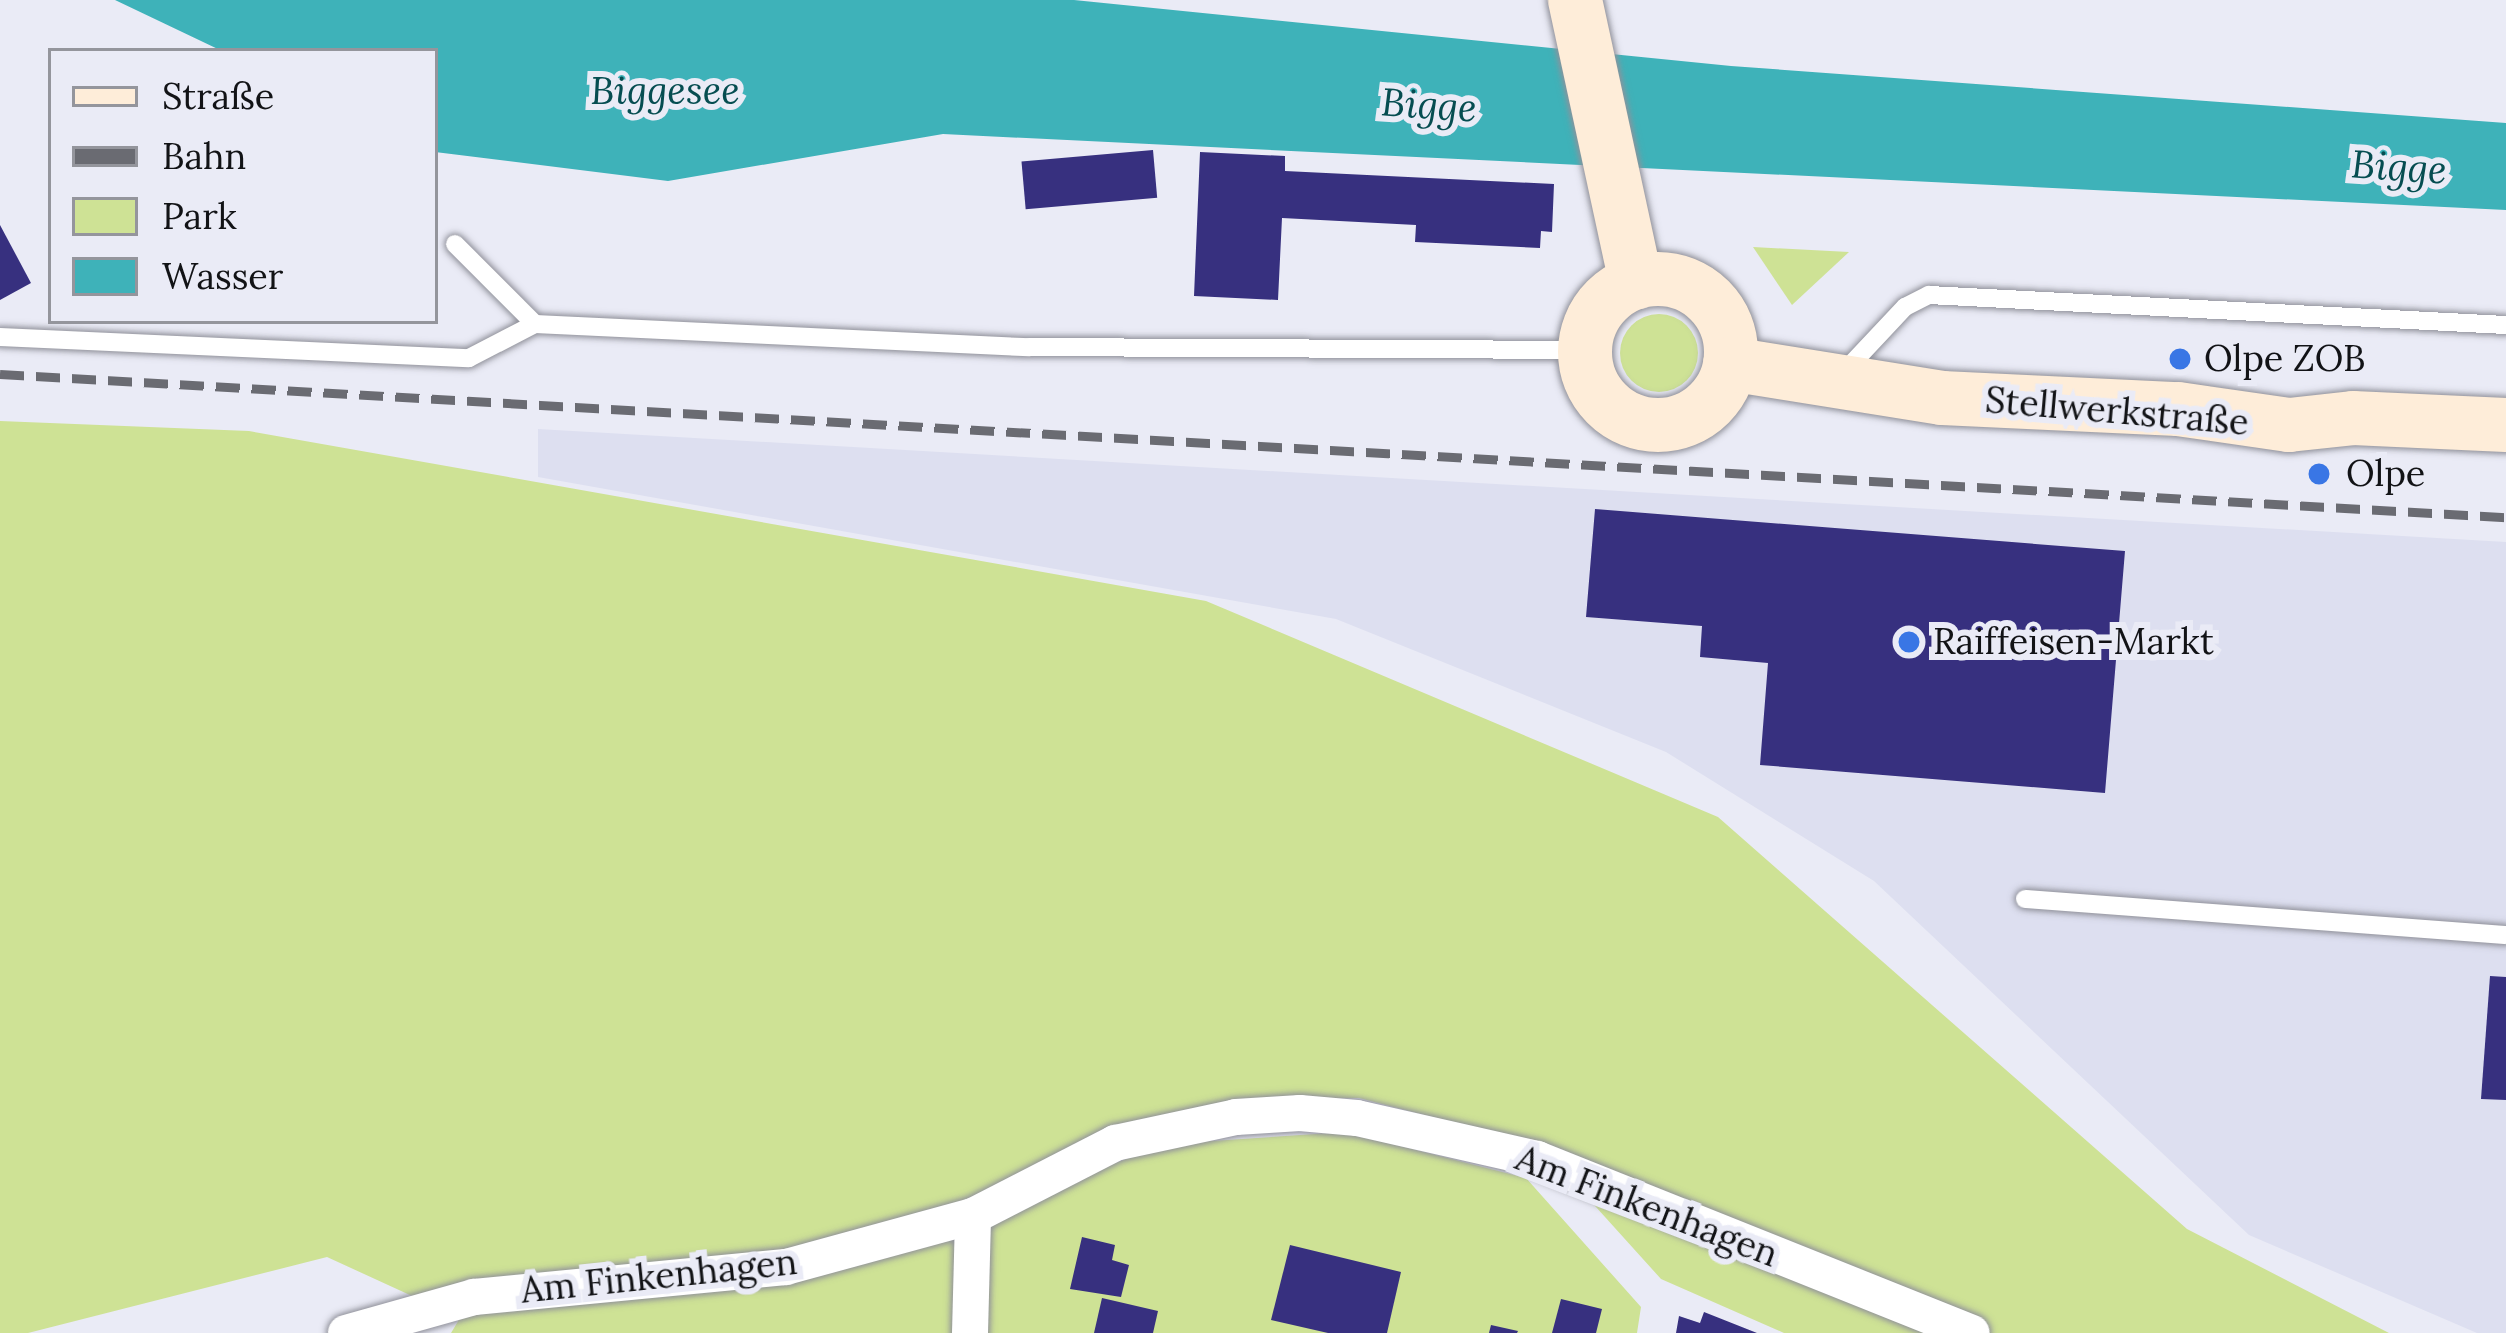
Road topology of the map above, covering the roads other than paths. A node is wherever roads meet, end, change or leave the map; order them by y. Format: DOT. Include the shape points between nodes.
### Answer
graph roads {
  1 [pos="1575,0"];
  2 [pos="455,244"];
  3 [pos="1636,282"];
  4 [pos="535,324"];
  5 [pos="2506,325"];
  6 [pos="0,337"];
  7 [pos="1584,350"];
  8 [pos="1730,364"];
  9 [pos="1833,386"];
  10 [pos="2506,425"];
  11 [pos="2025,899"];
  12 [pos="2506,935"];
  13 [pos="973,1216"];
  14 [pos="346,1333"];
  15 [pos="970,1333"];
  16 [pos="1971,1333"];
  1 -- 3 [label="main road"];
  2 -- 4 [label="lane"];
  3 -- 7 [label="main road" via="1599,308"];
  3 -- 8 [label="main road" via="1660,278 1704,294 1730,333"];
  4 -- 6 [label="lane" via="469,358"];
  4 -- 7 [label="lane" via="1029,347"];
  5 -- 9 [label="lane" via="1928,295 1874,336"];
  7 -- 8 [label="main road" via="1600,398 1641,424 1691,418 1712,403"];
  8 -- 9 [label="main road, Stellwerkstraße"];
  9 -- 10 [label="main road, Stellwerkstraße" via="2289,425 2360,418"];
  11 -- 12 [label="lane"];
  13 -- 14 [label="street, Am Finkenhagen" via="786,1267 474,1297"];
  13 -- 15 [label="street"];
  13 -- 16 [label="street, Am Finkenhagen" via="1115,1143 1166,1129 1279,1114 1357,1118 1537,1159"];
}
